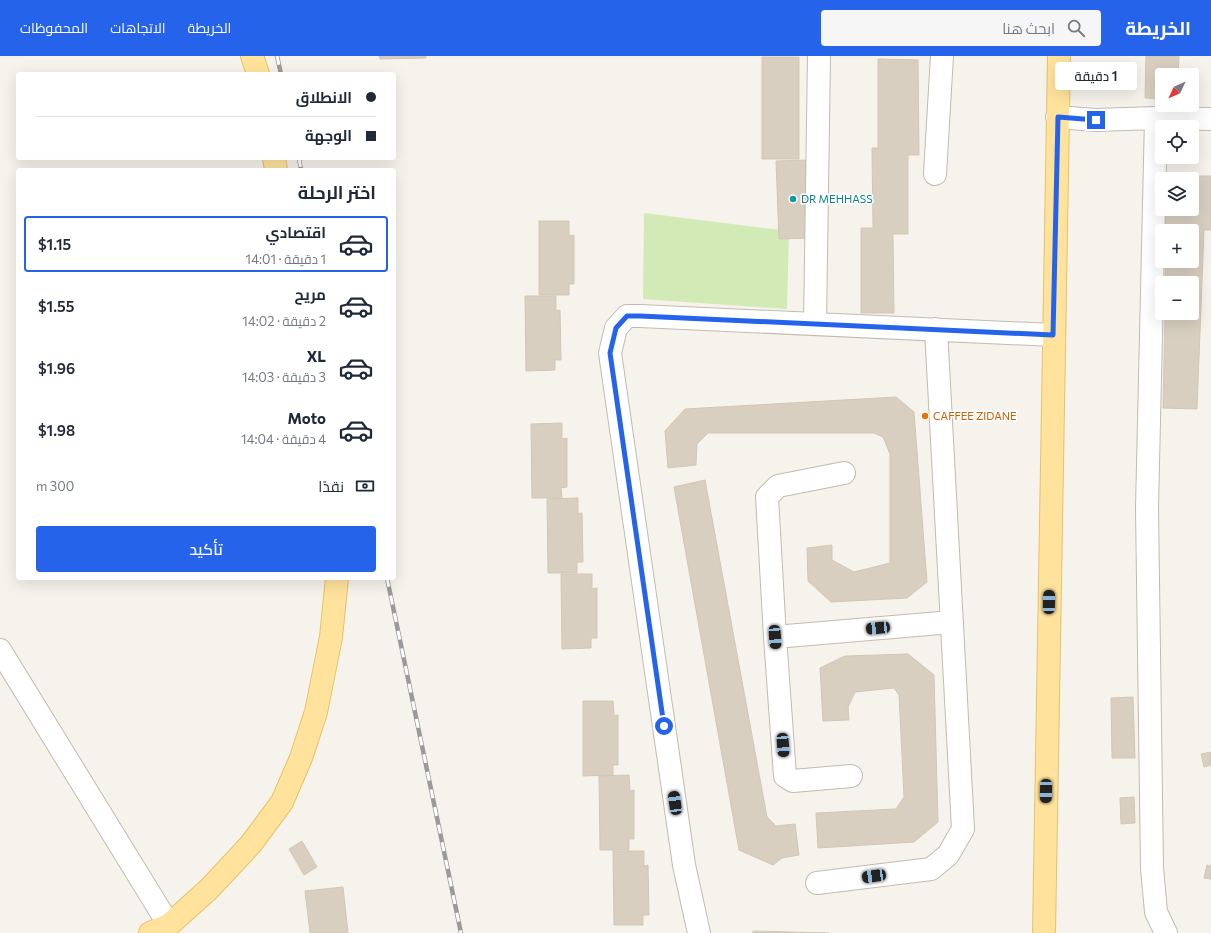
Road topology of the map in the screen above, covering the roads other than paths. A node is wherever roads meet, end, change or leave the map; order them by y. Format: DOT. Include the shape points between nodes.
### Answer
graph roads {
  1 [pos="252,56"];
  2 [pos="819,56"];
  3 [pos="942,56"];
  4 [pos="1059,56"];
  5 [pos="257,72"];
  6 [pos="1058,117"];
  7 [pos="1156,118"];
  8 [pos="1211,119"];
  9 [pos="935,174"];
  10 [pos="815,324"];
  11 [pos="936,329"];
  12 [pos="1053,335"];
  13 [pos="844,473"];
  14 [pos="337,580"];
  15 [pos="952,622"];
  16 [pos="775,637"];
  17 [pos="0,650"];
  18 [pos="851,776"];
  19 [pos="817,883"];
  20 [pos="159,929"];
  21 [pos="699,933"];
  22 [pos="1044,933"];
  23 [pos="1166,933"];
  1 -- 5 [label="main road"];
  2 -- 10 [label="street"];
  3 -- 9 [label="street"];
  4 -- 6 [label="main road"];
  6 -- 7 [label="street" via="1096,120"];
  6 -- 12 [label="main road"];
  7 -- 8 [label="street"];
  7 -- 23 [label="street" via="1147,524 1152,868 1156,912"];
  10 -- 11 [label="street"];
  10 -- 21 [label="street" via="627,316 616,328 610,353 684,865"];
  11 -- 12 [label="street"];
  11 -- 15 [label="street"];
  12 -- 22 [label="main road"];
  13 -- 16 [label="street" via="778,486 767,497"];
  14 -- 20 [label="main road" via="331,637 316,712 301,758 282,802 251,844 215,884"];
  15 -- 16 [label="street"];
  15 -- 19 [label="street" via="963,829 948,855 931,869"];
  16 -- 18 [label="street" via="785,776 793,781"];
  17 -- 20 [label="street"];
}
